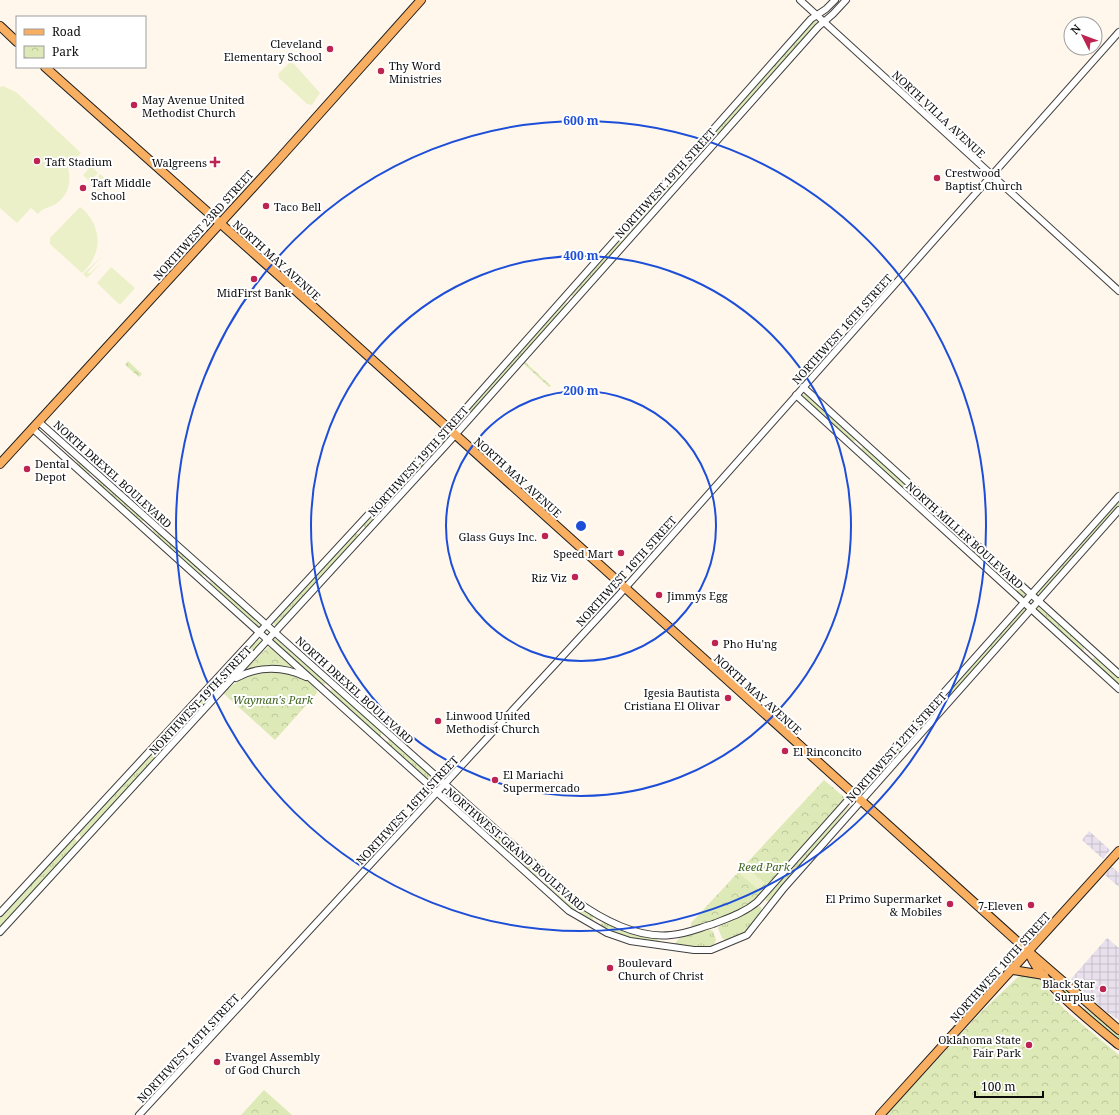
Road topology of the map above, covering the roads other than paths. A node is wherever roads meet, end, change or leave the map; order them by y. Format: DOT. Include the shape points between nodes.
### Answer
graph roads {
  1 [pos="421,0"];
  2 [pos="800,0"];
  3 [pos="835,0"];
  4 [pos="846,0"];
  5 [pos="817,15"];
  6 [pos="824,22"];
  7 [pos="0,26"];
  8 [pos="1119,32"];
  9 [pos="16,41"];
  10 [pos="46,68"];
  11 [pos="992,176"];
  12 [pos="220,223"];
  13 [pos="1119,291"];
  14 [pos="803,387"];
  15 [pos="796,395"];
  16 [pos="39,422"];
  17 [pos="33,428"];
  18 [pos="447,429"];
  19 [pos="455,436"];
  20 [pos="0,464"];
  21 [pos="1119,496"];
  22 [pos="1119,510"];
  23 [pos="625,589"];
  24 [pos="1031,594"];
  25 [pos="1038,601"];
  26 [pos="1024,602"];
  27 [pos="1032,609"];
  28 [pos="267,625"];
  29 [pos="259,632"];
  30 [pos="275,632"];
  31 [pos="268,640"];
  32 [pos="1119,674"];
  33 [pos="311,680"];
  34 [pos="228,684"];
  35 [pos="1119,689"];
  36 [pos="444,784"];
  37 [pos="437,792"];
  38 [pos="853,795"];
  39 [pos="861,802"];
  40 [pos="1119,852"];
  41 [pos="0,913"];
  42 [pos="0,932"];
  43 [pos="677,934"];
  44 [pos="665,947"];
  45 [pos="1029,952"];
  46 [pos="1013,970"];
  47 [pos="1044,975"];
  48 [pos="1083,1001"];
  49 [pos="1076,1009"];
  50 [pos="1119,1030"];
  51 [pos="1119,1045"];
  52 [pos="139,1115"];
  53 [pos="880,1115"];
  1 -- 12 [label="main road, NORTHWEST 23RD STREET"];
  2 -- 5 [label="street, NORTH VILLA AVENUE"];
  3 -- 5 [label="street, NORTHWEST 19TH STREET"];
  4 -- 6 [label="street, NORTHWEST 19TH STREET"];
  5 -- 6 [label="street, NORTH VILLA AVENUE"];
  5 -- 18 [label="street, NORTHWEST 19TH STREET"];
  6 -- 11 [label="street, NORTH VILLA AVENUE"];
  6 -- 19 [label="street, NORTHWEST 19TH STREET"];
  7 -- 9 [label="main road"];
  8 -- 11 [label="street, NORTHWEST 16TH STREET"];
  10 -- 12 [label="main road, NORTH MAY AVENUE"];
  11 -- 13 [label="street, NORTH VILLA AVENUE"];
  11 -- 14 [label="street, NORTHWEST 16TH STREET"];
  12 -- 16 [label="main road, NORTHWEST 23RD STREET"];
  12 -- 18 [label="main road, NORTH MAY AVENUE"];
  14 -- 15 [label="street, NORTHWEST 16TH STREET"];
  14 -- 24 [label="street, NORTH MILLER BOULEVARD"];
  15 -- 23 [label="street, NORTHWEST 16TH STREET"];
  15 -- 26 [label="street, NORTH MILLER BOULEVARD"];
  16 -- 17 [label="main road, NORTHWEST 23RD STREET"];
  16 -- 28 [label="street, NORTH DREXEL BOULEVARD"];
  17 -- 20 [label="main road, NORTHWEST 23RD STREET"];
  17 -- 29 [label="street, NORTHWEST GRAND BOULEVARD"];
  18 -- 19 [label="main road, NORTH MAY AVENUE"];
  18 -- 28 [label="street, NORTHWEST 19TH STREET"];
  19 -- 23 [label="main road, NORTH MAY AVENUE"];
  19 -- 30 [label="street, NORTHWEST 19TH STREET"];
  21 -- 24 [label="street, NORTHWEST 12TH STREET"];
  22 -- 25 [label="street, NORTHWEST 12TH STREET"];
  23 -- 36 [label="street, NORTHWEST 16TH STREET"];
  23 -- 38 [label="main road, NORTH MAY AVENUE"];
  24 -- 25 [label="street, NORTH MILLER BOULEVARD"];
  24 -- 26 [label="street, NORTHWEST 12TH STREET"];
  25 -- 27 [label="street, NORTHWEST 12TH STREET"];
  25 -- 32 [label="street, NORTH MILLER BOULEVARD"];
  26 -- 27 [label="street, NORTH MILLER BOULEVARD"];
  26 -- 38 [label="street, NORTHWEST 12TH STREET"];
  27 -- 35 [label="street, NORTH MILLER BOULEVARD"];
  27 -- 39 [label="street, NORTHWEST 12TH STREET"];
  28 -- 29 [label="street, NORTHWEST 19TH STREET"];
  28 -- 30 [label="street, NORTH DREXEL BOULEVARD"];
  29 -- 31 [label="street, NORTHWEST GRAND BOULEVARD"];
  29 -- 41 [label="street, NORTHWEST 19TH STREET"];
  30 -- 31 [label="street, NORTHWEST 19TH STREET"];
  30 -- 36 [label="street, NORTH DREXEL BOULEVARD"];
  31 -- 33 [label="street, NORTHWEST GRAND BOULEVARD"];
  31 -- 34 [label="street, NORTHWEST 19TH STREET"];
  33 -- 34 [label="street" via="284,669 268,668 244,674"];
  33 -- 37 [label="street, NORTHWEST GRAND BOULEVARD"];
  34 -- 42 [label="street, NORTHWEST 19TH STREET"];
  36 -- 37 [label="street, NORTHWEST 16TH STREET"];
  36 -- 43 [label="street, NORTH DREXEL BOULEVARD" via="588,910 638,931"];
  37 -- 44 [label="street, NORTHWEST GRAND BOULEVARD" via="569,911 607,933 630,941"];
  37 -- 52 [label="street, NORTHWEST 16TH STREET"];
  38 -- 39 [label="main road, NORTH MAY AVENUE"];
  38 -- 43 [label="street, NORTHWEST 12TH STREET" via="750,907 728,918"];
  39 -- 44 [label="street, NORTHWEST 12TH STREET" via="774,901 747,936 711,950"];
  39 -- 45 [label="main road, NORTH MAY AVENUE"];
  40 -- 45 [label="main road, NORTHWEST 10TH STREET"];
  45 -- 46 [label="main road, NORTHWEST 10TH STREET"];
  45 -- 47 [label="main road, NORTH MAY AVENUE" via="1032,962"];
  45 -- 48 [label="main road, NORTH MAY AVENUE"];
  46 -- 47 [label="main road"];
  46 -- 53 [label="main road, NORTHWEST 10TH STREET"];
  47 -- 49 [label="main road, NORTH MAY AVENUE"];
  48 -- 49 [label="main road"];
  48 -- 50 [label="main road, NORTH MAY AVENUE"];
  49 -- 51 [label="main road, NORTH MAY AVENUE"];
}
